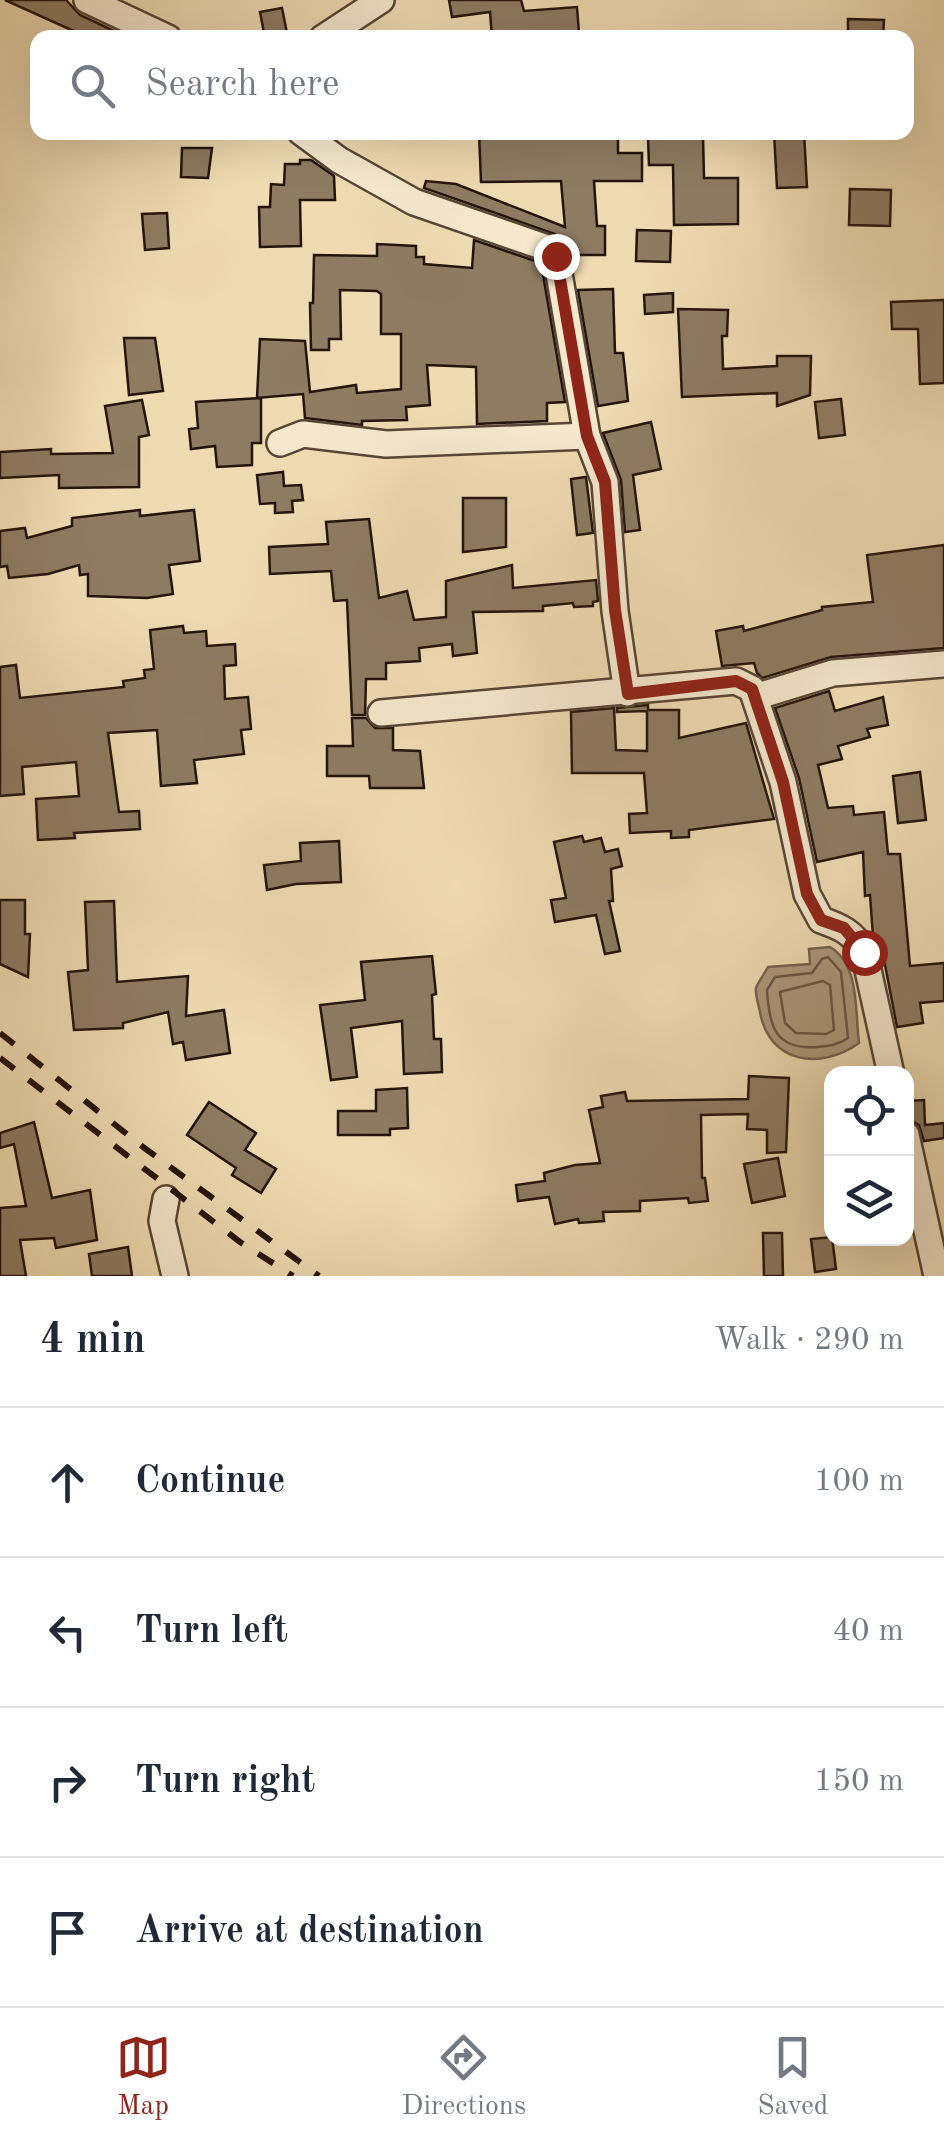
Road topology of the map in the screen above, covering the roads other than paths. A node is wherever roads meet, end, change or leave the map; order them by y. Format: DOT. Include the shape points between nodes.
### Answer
graph roads {
  1 [pos="86,0"];
  2 [pos="381,0"];
  3 [pos="151,30"];
  4 [pos="335,30"];
  5 [pos="312,140"];
  6 [pos="587,436"];
  7 [pos="280,443"];
  8 [pos="944,664"];
  9 [pos="628,694"];
  10 [pos="755,697"];
  11 [pos="381,713"];
  12 [pos="889,1066"];
  13 [pos="911,1156"];
  14 [pos="166,1199"];
  15 [pos="175,1276"];
  16 [pos="937,1276"];
  1 -- 3 [label="street"];
  2 -- 4 [label="street"];
  5 -- 6 [label="street" via="414,202 550,249"];
  6 -- 7 [label="street" via="386,444 303,434"];
  6 -- 9 [label="street" via="605,482"];
  8 -- 10 [label="street" via="833,672"];
  9 -- 10 [label="street" via="736,681"];
  9 -- 11 [label="street"];
  10 -- 12 [label="street" via="783,782 807,894 821,920 844,928 864,952"];
  13 -- 16 [label="street"];
  14 -- 15 [label="street" via="162,1220"];
}
